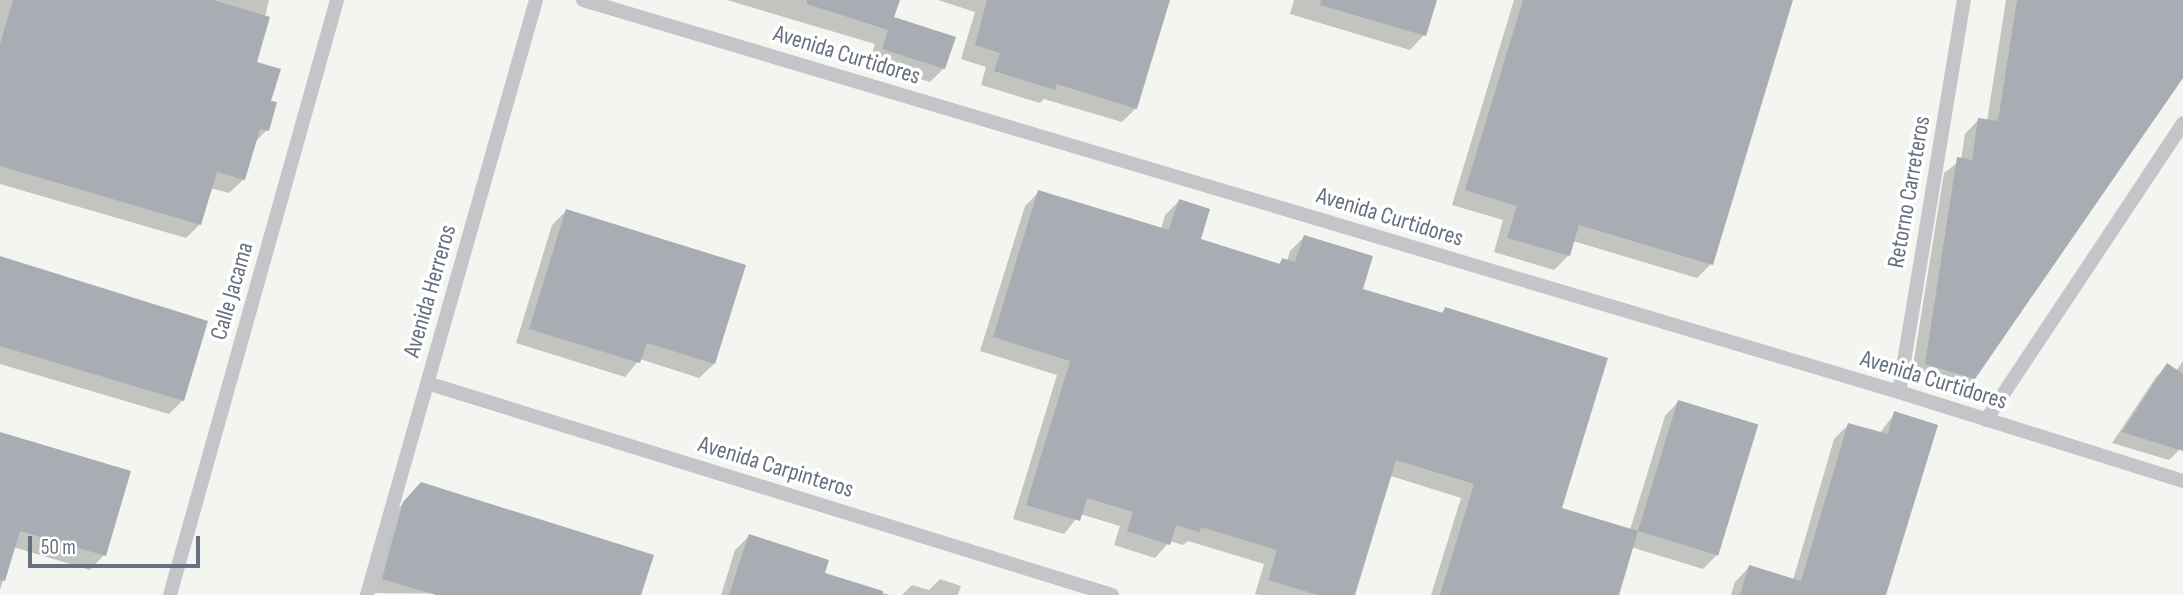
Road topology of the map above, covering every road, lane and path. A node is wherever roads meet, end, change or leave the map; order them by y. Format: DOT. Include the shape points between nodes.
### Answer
graph roads {
  1 [pos="337,0"];
  2 [pos="536,0"];
  3 [pos="583,0"];
  4 [pos="1964,0"];
  5 [pos="2183,124"];
  6 [pos="427,383"];
  7 [pos="1899,392"];
  8 [pos="1986,420"];
  9 [pos="2183,481"];
  10 [pos="170,595"];
  11 [pos="367,595"];
  12 [pos="1112,595"];
  1 -- 10 [label="lane, Calle Jacama"];
  2 -- 6 [label="lane, Avenida Herreros"];
  3 -- 7 [label="lane, Avenida Curtidores"];
  4 -- 7 [label="lane, Retorno Carreteros"];
  5 -- 8 [label="lane"];
  6 -- 11 [label="lane, Avenida Herreros"];
  6 -- 12 [label="lane, Avenida Carpinteros"];
  7 -- 8 [label="lane, Avenida Curtidores"];
  8 -- 9 [label="lane, Avenida Curtidores"];
}
